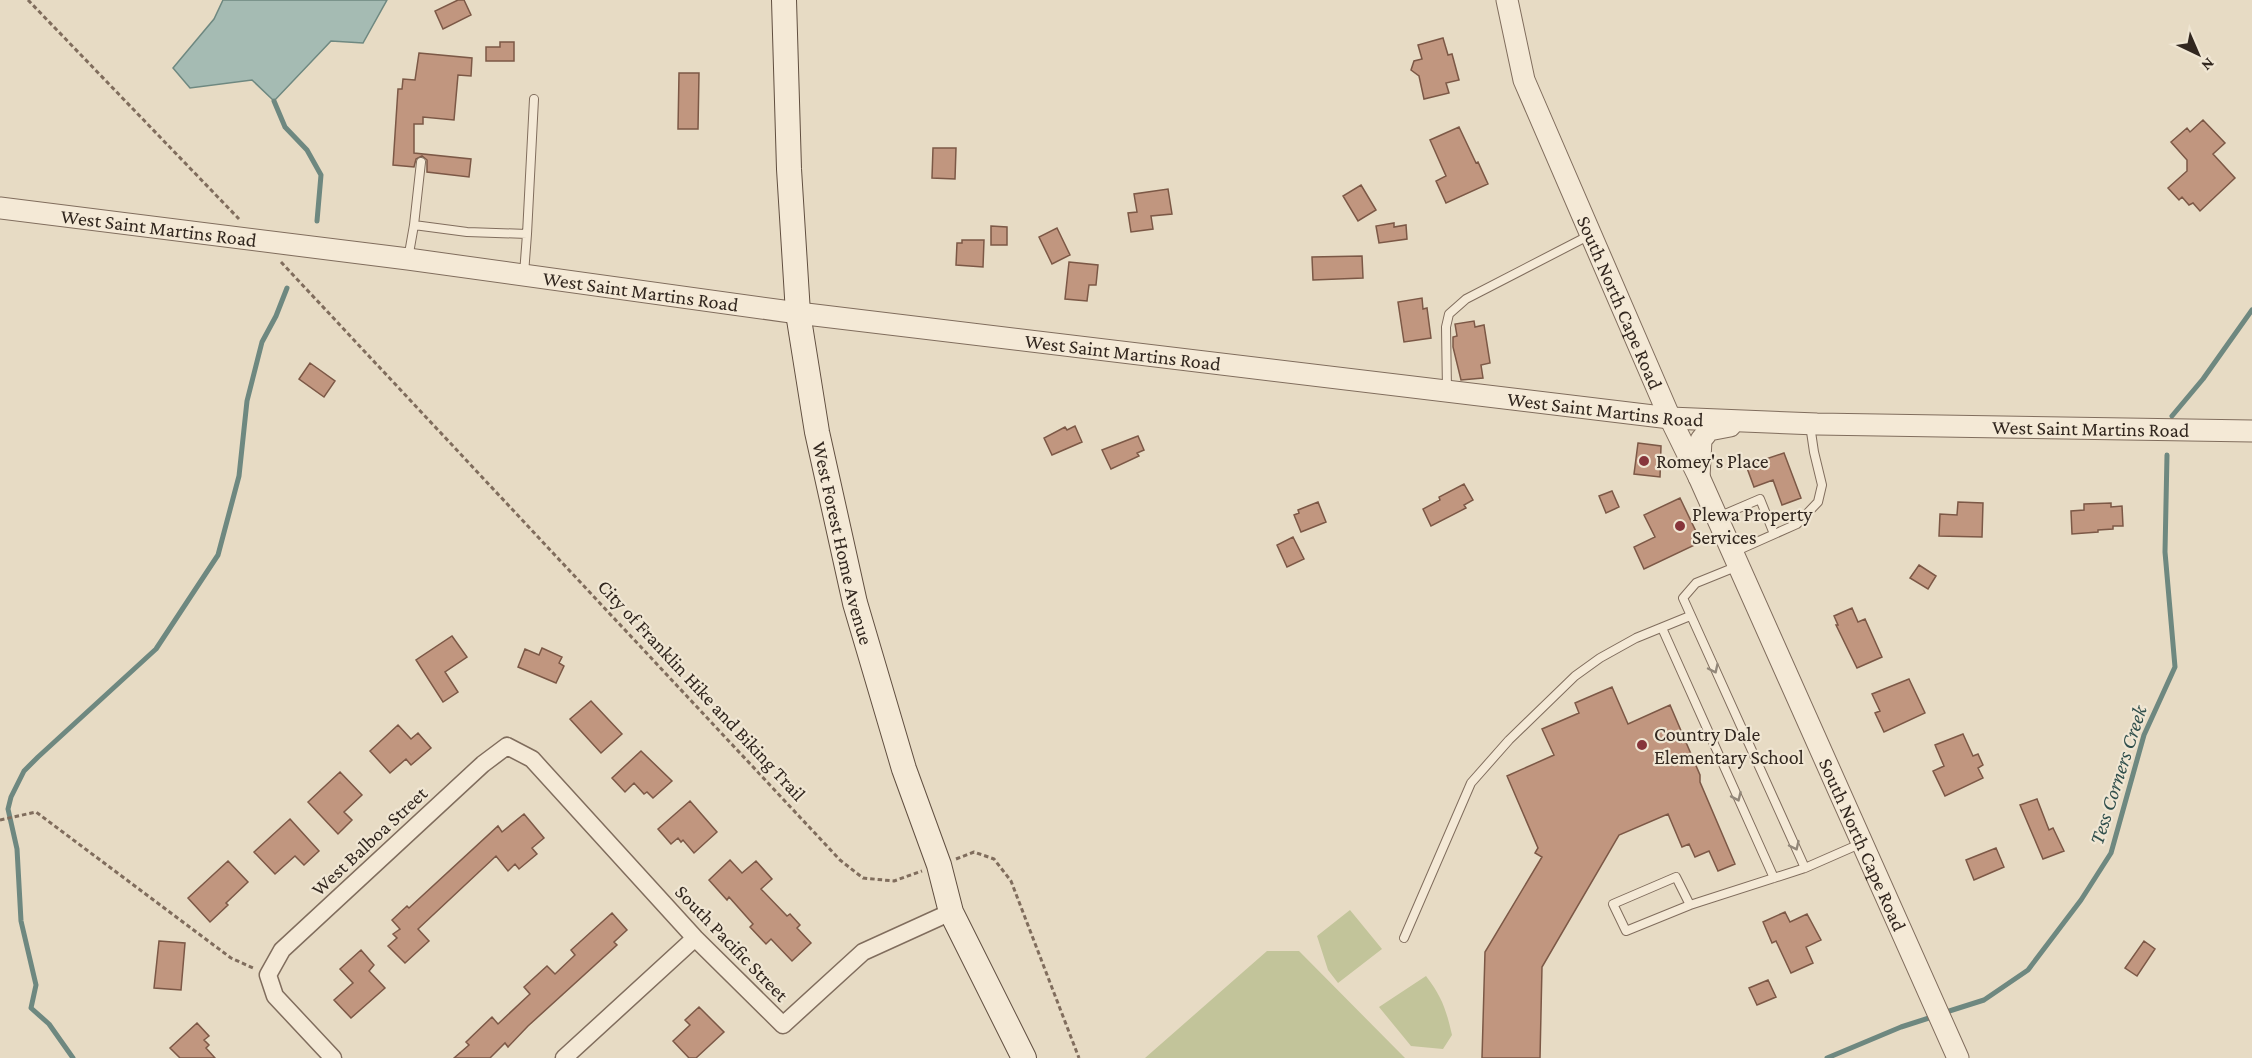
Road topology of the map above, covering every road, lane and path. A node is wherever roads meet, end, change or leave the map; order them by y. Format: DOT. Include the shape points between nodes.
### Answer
graph roads {
  1 [pos="28,0"];
  2 [pos="783,0"];
  3 [pos="1508,0"];
  4 [pos="534,99"];
  5 [pos="421,162"];
  6 [pos="0,208"];
  7 [pos="243,224"];
  8 [pos="414,225"];
  9 [pos="527,234"];
  10 [pos="1590,235"];
  11 [pos="408,259"];
  12 [pos="279,261"];
  13 [pos="524,275"];
  14 [pos="798,313"];
  15 [pos="1447,391"];
  16 [pos="1670,418"];
  17 [pos="1756,422"];
  18 [pos="1810,424"];
  19 [pos="2252,431"];
  20 [pos="1699,477"];
  21 [pos="1717,518"];
  22 [pos="1774,534"];
  23 [pos="1736,560"];
  24 [pos="1690,616"];
  25 [pos="1662,628"];
  26 [pos="507,746"];
  27 [pos="0,820"];
  28 [pos="1862,843"];
  29 [pos="939,865"];
  30 [pos="1805,867"];
  31 [pos="1774,878"];
  32 [pos="1690,905"];
  33 [pos="951,912"];
  34 [pos="695,938"];
  35 [pos="1404,938"];
  36 [pos="268,975"];
  37 [pos="333,1058"];
  38 [pos="564,1058"];
  39 [pos="1024,1058"];
  40 [pos="1079,1058"];
  41 [pos="1958,1058"];
  1 -- 7 [label="path"];
  2 -- 14 [label="main road, West Forest Home Avenue"];
  3 -- 10 [label="street, South North Cape Road" via="1524,80"];
  4 -- 9 [label="lane"];
  5 -- 8 [label="lane"];
  6 -- 11 [label="street, West Saint Martins Road"];
  8 -- 9 [label="lane"];
  8 -- 11 [label="lane"];
  9 -- 13 [label="lane"];
  10 -- 15 [label="lane" via="1466,299 1449,314"];
  10 -- 16 [label="street, South North Cape Road"];
  11 -- 13 [label="street, West Saint Martins Road"];
  12 -- 29 [label="path, City of Franklin Hike and Biking Trail" via="840,860 863,878 894,881"];
  13 -- 14 [label="street, West Saint Martins Road"];
  14 -- 15 [label="street, West Saint Martins Road"];
  14 -- 29 [label="main road, West Forest Home Avenue" via="817,432 855,603 904,769"];
  15 -- 16 [label="street, West Saint Martins Road"];
  16 -- 17 [label="street, West Saint Martins Road"];
  16 -- 20 [label="street, South North Cape Road"];
  17 -- 18 [label="street, West Saint Martins Road"];
  17 -- 20 [label="street" via="1709,430 1701,440"];
  18 -- 19 [label="street, West Saint Martins Road"];
  18 -- 22 [label="lane" via="1822,485 1818,502 1797,524"];
  20 -- 21 [label="street, South North Cape Road"];
  21 -- 22 [label="lane" via="1760,499"];
  21 -- 23 [label="street, South North Cape Road"];
  22 -- 23 [label="lane"];
  23 -- 24 [label="lane" via="1696,583 1683,598"];
  23 -- 28 [label="street, South North Cape Road"];
  24 -- 25 [label="lane"];
  24 -- 30 [label="lane, one-way"];
  25 -- 31 [label="lane, one-way"];
  25 -- 35 [label="lane" via="1636,638 1575,676 1471,783"];
  26 -- 34 [label="street, South Pacific Street" via="532,759"];
  26 -- 36 [label="street, West Balboa Street" via="282,950"];
  27 -- 36 [label="path" via="36,812 231,958"];
  28 -- 30 [label="lane"];
  28 -- 41 [label="street, South North Cape Road"];
  29 -- 33 [label="main road, West Forest Home Avenue"];
  29 -- 40 [label="path, City of Franklin Hike and Biking Trail" via="974,852 994,859 1011,881"];
  30 -- 31 [label="lane"];
  31 -- 32 [label="lane"];
  32 -- 32 [label="lane" via="1626,931 1613,904 1676,877"];
  33 -- 34 [label="street, South Pacific Street" via="863,952 783,1025"];
  33 -- 39 [label="main road, West Forest Home Avenue"];
  34 -- 38 [label="street"];
  36 -- 37 [label="street" via="275,996"];
}
